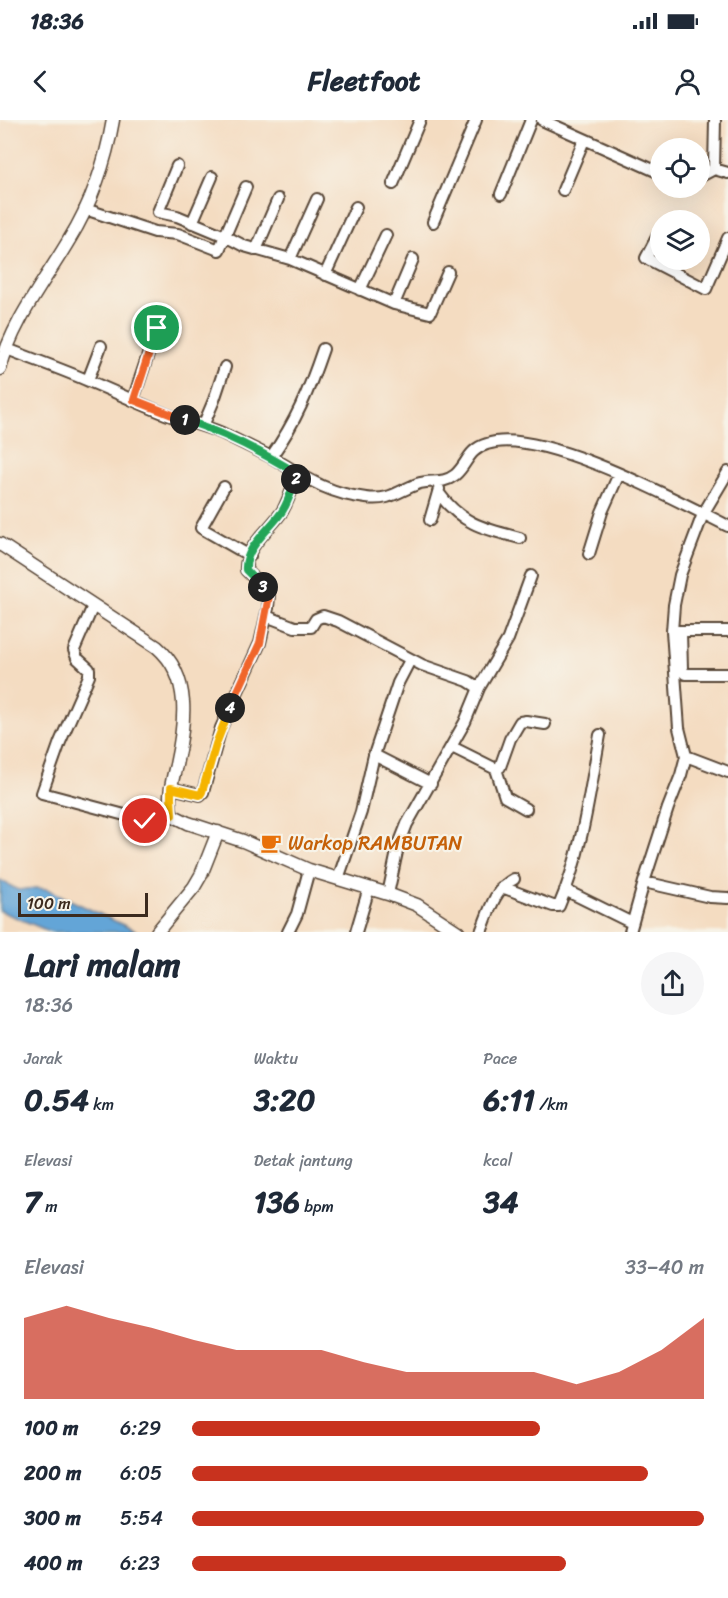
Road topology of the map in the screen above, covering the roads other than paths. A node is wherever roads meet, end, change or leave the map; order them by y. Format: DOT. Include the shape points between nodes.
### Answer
graph roads {
  1 [pos="113,120"];
  2 [pos="420,120"];
  3 [pos="476,120"];
  4 [pos="531,120"];
  5 [pos="543,120"];
  6 [pos="715,120"];
  7 [pos="584,140"];
  8 [pos="177,166"];
  9 [pos="650,169"];
  10 [pos="714,169"];
  11 [pos="710,171"];
  12 [pos="728,173"];
  13 [pos="212,177"];
  14 [pos="393,184"];
  15 [pos="246,187"];
  16 [pos="562,190"];
  17 [pos="501,194"];
  18 [pos="278,198"];
  19 [pos="317,199"];
  20 [pos="356,207"];
  21 [pos="85,209"];
  22 [pos="433,222"];
  23 [pos="192,223"];
  24 [pos="386,235"];
  25 [pos="225,236"];
  26 [pos="728,238"];
  27 [pos="256,250"];
  28 [pos="290,259"];
  29 [pos="413,259"];
  30 [pos="669,270"];
  31 [pos="448,272"];
  32 [pos="325,275"];
  33 [pos="360,290"];
  34 [pos="394,304"];
  35 [pos="157,328"];
  36 [pos="100,346"];
  37 [pos="7,349"];
  38 [pos="322,349"];
  39 [pos="225,367"];
  40 [pos="0,369"];
  41 [pos="88,380"];
  42 [pos="134,400"];
  43 [pos="203,426"];
  44 [pos="271,457"];
  45 [pos="728,472"];
  46 [pos="298,474"];
  47 [pos="619,474"];
  48 [pos="224,487"];
  49 [pos="439,487"];
  50 [pos="704,514"];
  51 [pos="430,520"];
  52 [pos="728,526"];
  53 [pos="520,538"];
  54 [pos="0,544"];
  55 [pos="589,554"];
  56 [pos="250,556"];
  57 [pos="531,576"];
  58 [pos="93,606"];
  59 [pos="266,616"];
  60 [pos="677,631"];
  61 [pos="728,631"];
  62 [pos="410,660"];
  63 [pos="728,674"];
  64 [pos="479,688"];
  65 [pos="545,724"];
  66 [pos="600,735"];
  67 [pos="452,747"];
  68 [pos="374,755"];
  69 [pos="686,756"];
  70 [pos="496,769"];
  71 [pos="728,772"];
  72 [pos="430,784"];
  73 [pos="171,788"];
  74 [pos="526,809"];
  75 [pos="172,815"];
  76 [pos="218,832"];
  77 [pos="309,870"];
  78 [pos="338,879"];
  79 [pos="514,879"];
  80 [pos="644,882"];
  81 [pos="502,887"];
  82 [pos="369,888"];
  83 [pos="565,890"];
  84 [pos="388,894"];
  85 [pos="728,898"];
  86 [pos="631,927"];
  87 [pos="157,932"];
  88 [pos="288,932"];
  89 [pos="356,932"];
  90 [pos="458,932"];
  91 [pos="481,932"];
  1 -- 21 [label="street" via="105,157"];
  2 -- 14 [label="street"];
  3 -- 22 [label="street"];
  4 -- 17 [label="street"];
  5 -- 7 [label="street"];
  6 -- 10 [label="street"];
  7 -- 9 [label="street"];
  7 -- 16 [label="street"];
  8 -- 23 [label="street" via="158,212"];
  10 -- 11 [label="street"];
  10 -- 12 [label="street"];
  13 -- 23 [label="street"];
  15 -- 25 [label="street"];
  18 -- 27 [label="street"];
  19 -- 28 [label="street"];
  20 -- 32 [label="street"];
  21 -- 25 [label="street" via="155,232 178,234 219,250"];
  21 -- 37 [label="street"];
  23 -- 25 [label="street"];
  24 -- 33 [label="street"];
  25 -- 27 [label="street"];
  26 -- 30 [label="street" via="706,289"];
  27 -- 28 [label="street"];
  28 -- 32 [label="street"];
  29 -- 34 [label="street"];
  31 -- 34 [label="street" via="430,312"];
  32 -- 33 [label="street"];
  33 -- 34 [label="street"];
  35 -- 42 [label="street"];
  36 -- 41 [label="street"];
  37 -- 40 [label="street"];
  37 -- 41 [label="street"];
  38 -- 44 [label="street" via="305,401"];
  39 -- 43 [label="street"];
  41 -- 42 [label="street"];
  42 -- 43 [label="street"];
  43 -- 44 [label="street"];
  44 -- 46 [label="street"];
  45 -- 50 [label="street"];
  46 -- 49 [label="street" via="339,494 379,499 417,484 427,482"];
  46 -- 56 [label="street" via="284,508"];
  47 -- 49 [label="street" via="582,458 507,441 479,447"];
  47 -- 50 [label="street"];
  47 -- 55 [label="street"];
  48 -- 56 [label="street" via="201,528"];
  49 -- 51 [label="street"];
  49 -- 53 [label="street" via="454,512 472,524"];
  50 -- 52 [label="street"];
  50 -- 60 [label="street" via="680,575 674,605"];
  54 -- 58 [label="street"];
  56 -- 59 [label="street" via="246,570 269,596"];
  57 -- 64 [label="street" via="508,639"];
  58 -- 73 [label="street" via="157,647 177,672 184,726"];
  58 -- 75 [label="street" via="74,650 89,669 89,676 42,793 151,822"];
  59 -- 62 [label="street" via="302,629 311,627 315,619 323,616"];
  59 -- 73 [label="street" via="260,643 221,728 202,792 195,795"];
  60 -- 61 [label="street"];
  60 -- 63 [label="street" via="685,674"];
  60 -- 69 [label="street" via="679,728"];
  62 -- 64 [label="street"];
  62 -- 68 [label="street" via="398,682"];
  64 -- 67 [label="street"];
  65 -- 70 [label="street" via="520,722"];
  66 -- 83 [label="street" via="582,829"];
  67 -- 70 [label="street"];
  67 -- 72 [label="street"];
  68 -- 72 [label="street"];
  68 -- 78 [label="street" via="361,812"];
  69 -- 71 [label="street"];
  69 -- 80 [label="street"];
  70 -- 74 [label="street" via="505,797"];
  72 -- 84 [label="street" via="403,834"];
  73 -- 75 [label="street"];
  75 -- 76 [label="street"];
  76 -- 77 [label="street"];
  76 -- 87 [label="street" via="194,887"];
  77 -- 78 [label="street"];
  77 -- 88 [label="street"];
  78 -- 82 [label="street"];
  79 -- 81 [label="street"];
  80 -- 85 [label="street"];
  80 -- 86 [label="street"];
  81 -- 83 [label="street" via="556,907"];
  81 -- 91 [label="street"];
  82 -- 84 [label="street"];
  82 -- 89 [label="street"];
  83 -- 86 [label="street"];
  84 -- 90 [label="street" via="417,905"];
}
